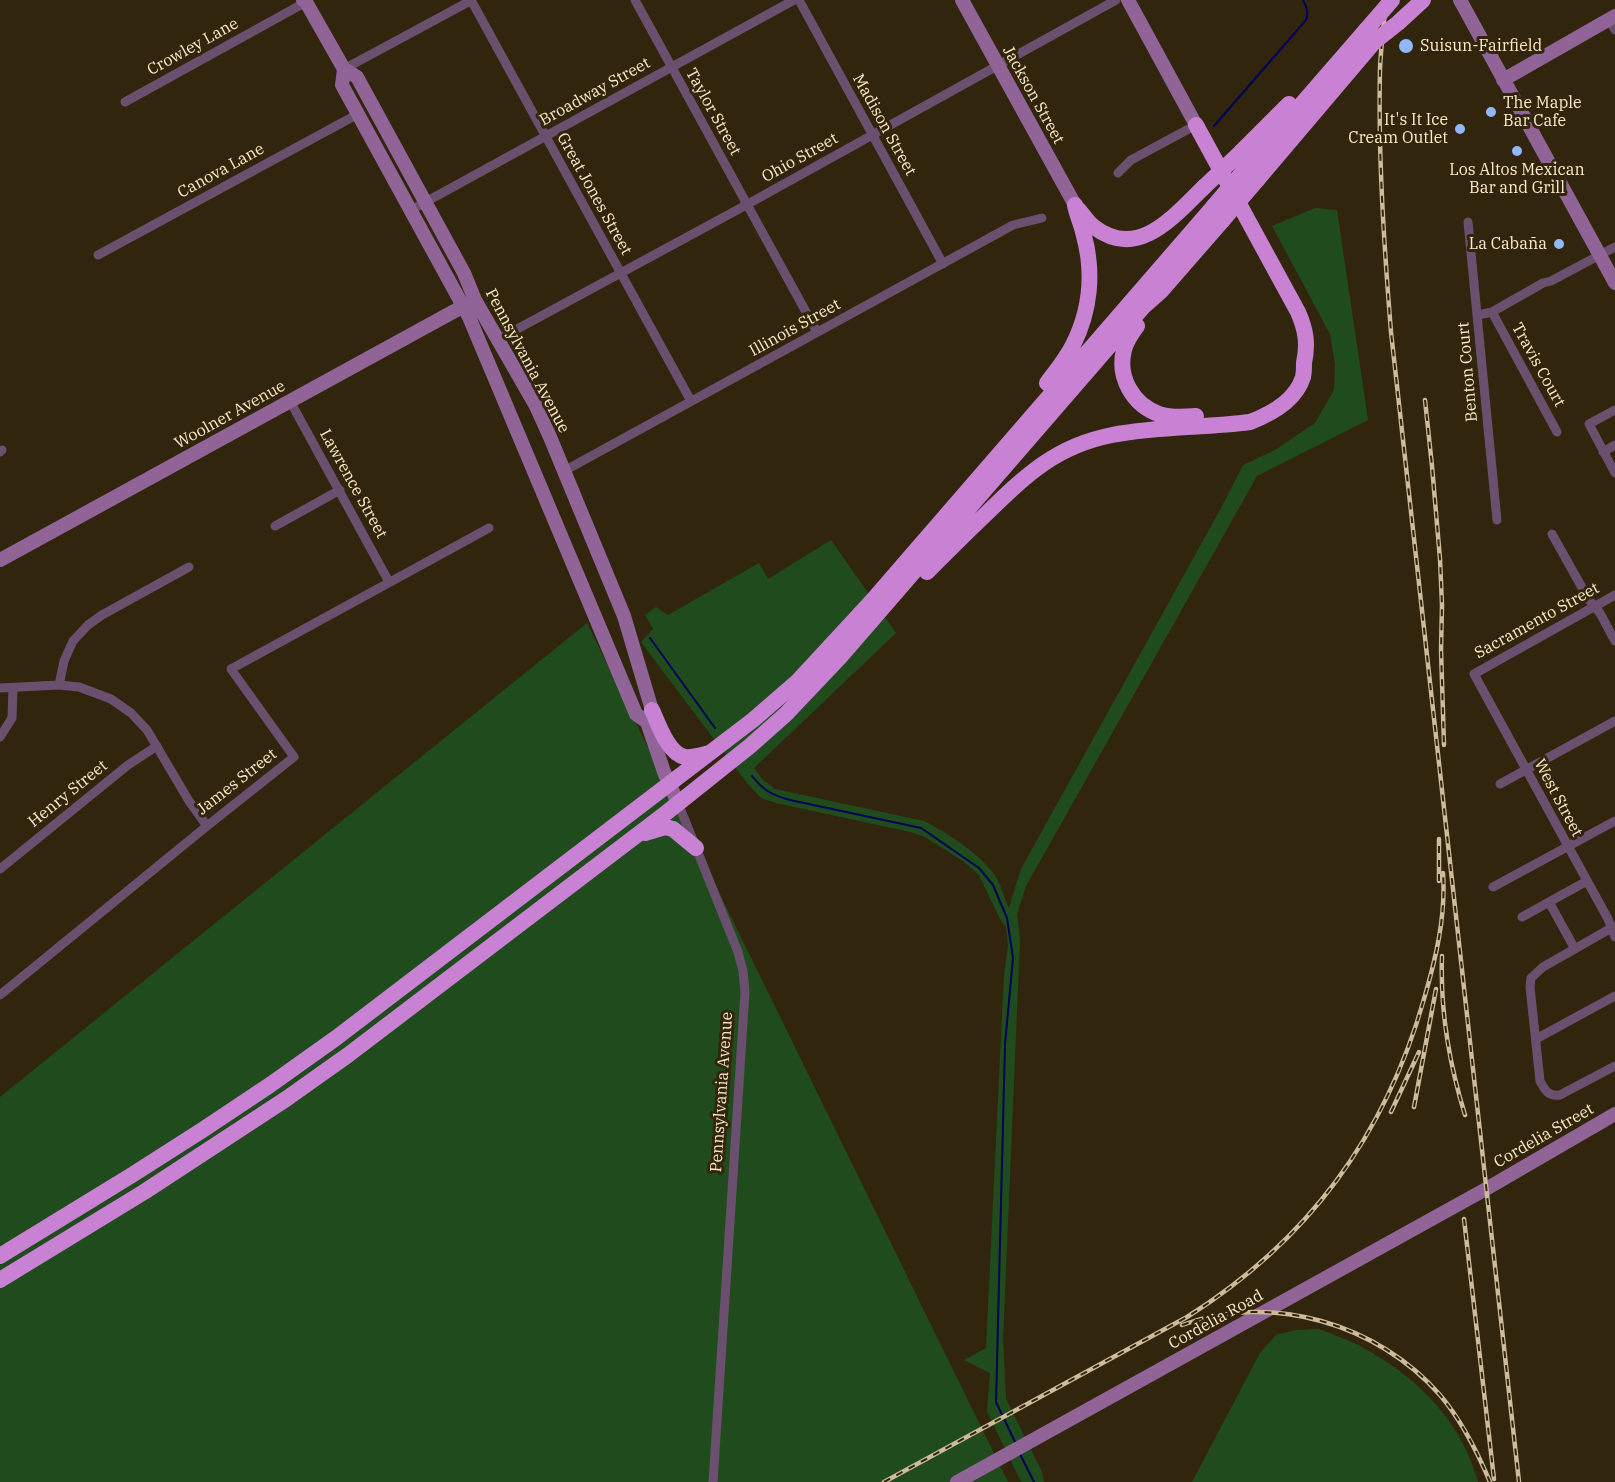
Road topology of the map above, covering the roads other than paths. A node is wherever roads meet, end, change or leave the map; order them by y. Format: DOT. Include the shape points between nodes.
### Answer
graph roads {
  1 [pos="472,0"];
  2 [pos="635,0"];
  3 [pos="794,0"];
  4 [pos="799,0"];
  5 [pos="962,0"];
  6 [pos="1116,0"];
  7 [pos="1128,0"];
  8 [pos="1392,0"];
  9 [pos="1409,0"];
  10 [pos="1423,0"];
  11 [pos="1460,0"];
  12 [pos="305,1"];
  13 [pos="1613,22"];
  14 [pos="1370,36"];
  15 [pos="998,66"];
  16 [pos="671,67"];
  17 [pos="344,69"];
  18 [pos="1503,80"];
  19 [pos="125,102"];
  20 [pos="358,114"];
  21 [pos="1196,125"];
  22 [pos="873,135"];
  23 [pos="546,137"];
  24 [pos="1248,166"];
  25 [pos="1118,173"];
  26 [pos="425,203"];
  27 [pos="747,205"];
  28 [pos="1074,205"];
  29 [pos="411,210"];
  30 [pos="1218,213"];
  31 [pos="1042,218"];
  32 [pos="1468,222"];
  33 [pos="1615,247"];
  34 [pos="98,255"];
  35 [pos="1600,255"];
  36 [pos="943,264"];
  37 [pos="621,273"];
  38 [pos="1615,283"];
  39 [pos="1161,291"];
  40 [pos="469,303"];
  41 [pos="1492,312"];
  42 [pos="1478,315"];
  43 [pos="818,332"];
  44 [pos="497,340"];
  45 [pos="1304,367"];
  46 [pos="290,401"];
  47 [pos="691,401"];
  48 [pos="1615,410"];
  49 [pos="1557,432"];
  50 [pos="1615,445"];
  51 [pos="1603,452"];
  52 [pos="564,471"];
  53 [pos="1615,473"];
  54 [pos="340,490"];
  55 [pos="942,519"];
  56 [pos="1497,520"];
  57 [pos="276,526"];
  58 [pos="489,528"];
  59 [pos="1552,534"];
  60 [pos="0,560"];
  61 [pos="189,567"];
  62 [pos="389,582"];
  63 [pos="1615,595"];
  64 [pos="1594,607"];
  65 [pos="880,611"];
  66 [pos="1615,641"];
  67 [pos="1474,674"];
  68 [pos="59,685"];
  69 [pos="0,688"];
  70 [pos="13,688"];
  71 [pos="650,716"];
  72 [pos="1615,721"];
  73 [pos="0,737"];
  74 [pos="157,746"];
  75 [pos="713,752"];
  76 [pos="1526,769"];
  77 [pos="1500,784"];
  78 [pos="670,785"];
  79 [pos="678,803"];
  80 [pos="1615,821"];
  81 [pos="207,826"];
  82 [pos="633,837"];
  83 [pos="1568,847"];
  84 [pos="696,848"];
  85 [pos="0,868"];
  86 [pos="1587,881"];
  87 [pos="1493,887"];
  88 [pos="1549,902"];
  89 [pos="1522,917"];
  90 [pos="1614,931"];
  91 [pos="1575,949"];
  92 [pos="0,995"];
  93 [pos="1615,996"];
  94 [pos="1536,1039"];
  95 [pos="1615,1066"];
  96 [pos="1615,1114"];
  97 [pos="1491,1186"];
  98 [pos="0,1256"];
  99 [pos="0,1280"];
  100 [pos="713,1482"];
  101 [pos="957,1482"];
  1 -- 17 [label="street"];
  1 -- 23 [label="street, Great Jones Street"];
  2 -- 16 [label="street, Taylor Street"];
  3 -- 16 [label="street, Broadway Street"];
  4 -- 22 [label="street, Madison Street"];
  5 -- 15 [label="main road, Jackson Street"];
  6 -- 15 [label="street, Ohio Street"];
  7 -- 21 [label="main road"];
  8 -- 14 [label="highway, bridge"];
  9 -- 14 [label="highway, bridge"];
  10 -- 14 [label="highway, bridge" via="1398,23"];
  11 -- 18 [label="main road"];
  12 -- 17 [label="main road, Pennsylvania Avenue"];
  12 -- 19 [label="street, Crowley Lane"];
  13 -- 18 [label="main road"];
  14 -- 24 [label="highway" via="1334,64"];
  14 -- 24 [label="highway" via="1339,84"];
  15 -- 22 [label="street, Ohio Street"];
  15 -- 28 [label="main road, Jackson Street"];
  16 -- 23 [label="street, Broadway Street"];
  16 -- 27 [label="street, Taylor Street"];
  17 -- 20 [label="main road, Pennsylvania Avenue" via="342,85"];
  17 -- 26 [label="main road, Pennsylvania Avenue" via="357,77"];
  18 -- 35 [label="main road"];
  20 -- 29 [label="main road, Pennsylvania Avenue"];
  20 -- 34 [label="street, Canova Lane"];
  21 -- 25 [label="street" via="1131,160"];
  21 -- 45 [label="highway" via="1298,312 1306,337"];
  22 -- 27 [label="street, Ohio Street"];
  22 -- 36 [label="street, Madison Street"];
  23 -- 26 [label="street, Broadway Street"];
  23 -- 37 [label="street, Great Jones Street"];
  24 -- 28 [label="highway, bridge" via="1204,188 1147,236 1133,239 1106,235"];
  24 -- 30 [label="highway, bridge"];
  26 -- 29 [label="street, Broadway Street"];
  26 -- 40 [label="main road, Pennsylvania Avenue" via="464,273"];
  27 -- 37 [label="street, Ohio Street"];
  27 -- 43 [label="street, Taylor Street"];
  28 -- 55 [label="highway" via="1088,256 1089,277 1085,312 1072,346 1039,393 959,489"];
  29 -- 40 [label="main road, Pennsylvania Avenue"];
  30 -- 39 [label="highway"];
  30 -- 55 [label="highway"];
  31 -- 36 [label="street, Illinois Street" via="1014,225"];
  32 -- 42 [label="street, Benton Court"];
  33 -- 35 [label="street"];
  35 -- 38 [label="main road"];
  35 -- 41 [label="street"];
  36 -- 43 [label="street, Illinois Street"];
  37 -- 44 [label="street, Ohio Street"];
  37 -- 47 [label="street, Great Jones Street"];
  39 -- 45 [label="highway" via="1130,335 1123,368 1134,396 1160,414 1233,415 1262,409 1283,395"];
  39 -- 65 [label="highway"];
  40 -- 44 [label="main road, Pennsylvania Avenue"];
  40 -- 46 [label="main road, Woolner Avenue"];
  40 -- 71 [label="main road, Pennsylvania Avenue" via="469,317 636,714"];
  41 -- 42 [label="street"];
  41 -- 49 [label="street, Travis Court"];
  42 -- 56 [label="street, Benton Court"];
  43 -- 47 [label="street, Illinois Street"];
  44 -- 52 [label="main road, Pennsylvania Avenue" via="536,406"];
  45 -- 65 [label="highway" via="1298,387 1265,417 1233,424 1114,434 1052,457 1018,483 907,591"];
  46 -- 54 [label="street, Lawrence Street"];
  46 -- 60 [label="main road, Woolner Avenue"];
  47 -- 52 [label="street, Illinois Street"];
  48 -- 51 [label="street" via="1589,424"];
  50 -- 51 [label="street"];
  51 -- 53 [label="street"];
  52 -- 71 [label="main road, Pennsylvania Avenue" via="624,616"];
  54 -- 57 [label="street"];
  54 -- 62 [label="street, Lawrence Street"];
  55 -- 75 [label="highway" via="798,681"];
  58 -- 62 [label="street, James Street"];
  59 -- 64 [label="street"];
  61 -- 68 [label="street" via="87,625 72,641"];
  62 -- 81 [label="street, James Street" via="231,669 294,756"];
  63 -- 64 [label="street, Sacramento Street"];
  64 -- 66 [label="street"];
  64 -- 67 [label="street, Sacramento Street"];
  65 -- 79 [label="highway" via="786,714"];
  67 -- 76 [label="street, West Street"];
  68 -- 70 [label="street"];
  68 -- 74 [label="street" via="79,687 111,699 131,713"];
  69 -- 70 [label="street"];
  70 -- 73 [label="street" via="12,718"];
  71 -- 75 [label="highway" via="678,755 686,758"];
  71 -- 78 [label="main road, Pennsylvania Avenue"];
  72 -- 76 [label="street"];
  74 -- 81 [label="street"];
  74 -- 85 [label="street, Henry Street"];
  75 -- 78 [label="highway"];
  76 -- 77 [label="street"];
  76 -- 83 [label="street, West Street"];
  78 -- 79 [label="main road, Pennsylvania Avenue"];
  78 -- 98 [label="highway" via="270,1085"];
  79 -- 82 [label="highway"];
  79 -- 84 [label="street, Pennsylvania Avenue"];
  80 -- 83 [label="street"];
  81 -- 92 [label="street, James Street"];
  82 -- 84 [label="highway" via="665,827 680,833"];
  82 -- 99 [label="highway" via="286,1099"];
  83 -- 86 [label="street, West Street"];
  83 -- 87 [label="street"];
  84 -- 100 [label="street, Pennsylvania Avenue" via="738,951 745,992"];
  86 -- 88 [label="street"];
  86 -- 90 [label="street, West Street"];
  88 -- 89 [label="street"];
  88 -- 91 [label="street"];
  90 -- 91 [label="street"];
  91 -- 94 [label="street" via="1531,978"];
  93 -- 94 [label="street"];
  94 -- 95 [label="street" via="1540,1081 1549,1094 1560,1095"];
  96 -- 97 [label="main road, Cordelia Street"];
  97 -- 101 [label="main road, Cordelia Road"];
}
